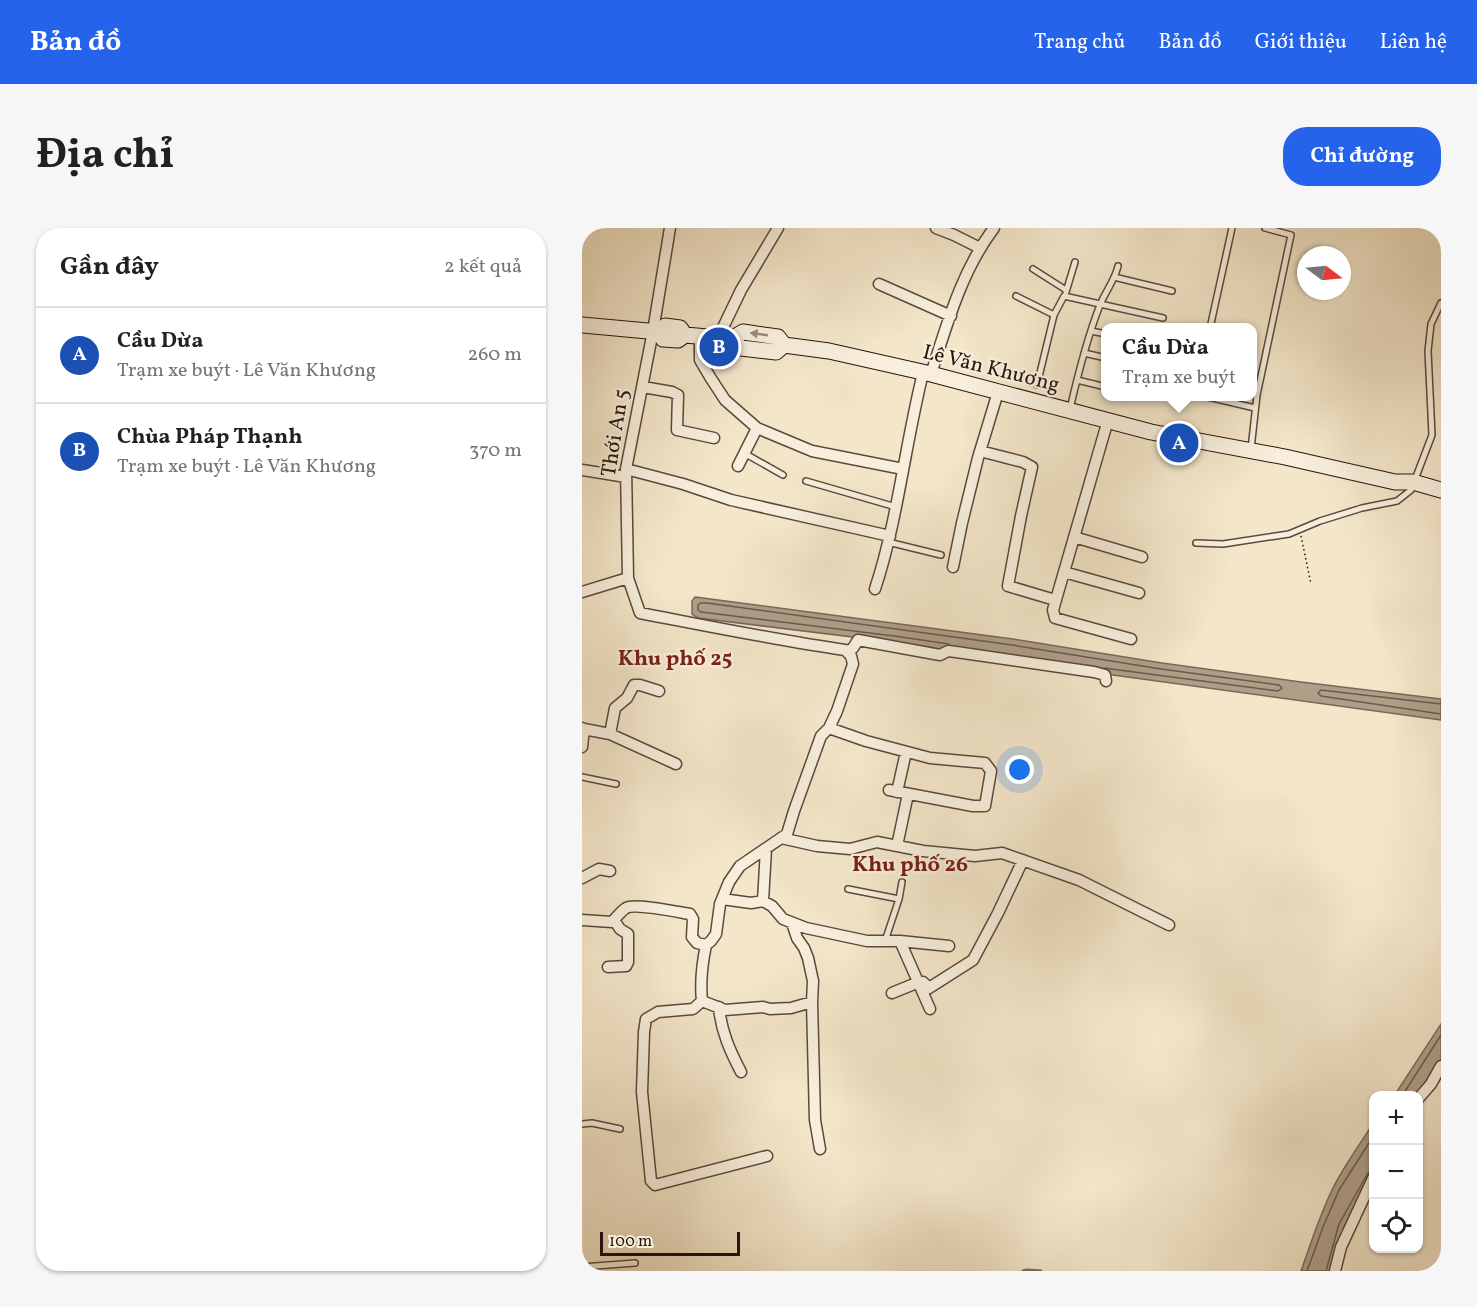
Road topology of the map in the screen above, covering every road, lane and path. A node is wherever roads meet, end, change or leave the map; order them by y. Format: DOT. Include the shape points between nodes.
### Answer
graph roads {
  1 [pos="670,228"];
  2 [pos="778,228"];
  3 [pos="936,228"];
  4 [pos="994,228"];
  5 [pos="1232,228"];
  6 [pos="1264,228"];
  7 [pos="980,248"];
  8 [pos="1075,262"];
  9 [pos="1118,267"];
  10 [pos="1033,269"];
  11 [pos="1114,278"];
  12 [pos="879,284"];
  13 [pos="1172,291"];
  14 [pos="1065,293"];
  15 [pos="1016,296"];
  16 [pos="1100,303"];
  17 [pos="1441,303"];
  18 [pos="1054,315"];
  19 [pos="951,316"];
  20 [pos="1163,318"];
  21 [pos="1211,323"];
  22 [pos="582,326"];
  23 [pos="1091,331"];
  24 [pos="656,332"];
  25 [pos="1101,333"];
  26 [pos="692,335"];
  27 [pos="724,338"];
  28 [pos="1084,353"];
  29 [pos="1101,357"];
  30 [pos="927,374"];
  31 [pos="1077,380"];
  32 [pos="1036,385"];
  33 [pos="1101,386"];
  34 [pos="643,387"];
  35 [pos="998,392"];
  36 [pos="1257,395"];
  37 [pos="1225,401"];
  38 [pos="1256,401"];
  39 [pos="1255,408"];
  40 [pos="1070,410"];
  41 [pos="1108,420"];
  42 [pos="757,428"];
  43 [pos="714,438"];
  44 [pos="1251,450"];
  45 [pos="980,451"];
  46 [pos="744,453"];
  47 [pos="738,466"];
  48 [pos="903,469"];
  49 [pos="582,470"];
  50 [pos="626,473"];
  51 [pos="783,475"];
  52 [pos="806,481"];
  53 [pos="1412,486"];
  54 [pos="1441,490"];
  55 [pos="1441,499"];
  56 [pos="896,507"];
  57 [pos="1300,529"];
  58 [pos="1074,537"];
  59 [pos="889,539"];
  60 [pos="1196,543"];
  61 [pos="941,555"];
  62 [pos="1142,558"];
  63 [pos="953,567"];
  64 [pos="1064,572"];
  65 [pos="628,579"];
  66 [pos="1311,584"];
  67 [pos="875,589"];
  68 [pos="582,592"];
  69 [pos="1139,593"];
  70 [pos="1056,600"];
  71 [pos="1131,639"];
  72 [pos="847,652"];
  73 [pos="1106,681"];
  74 [pos="659,691"];
  75 [pos="829,728"];
  76 [pos="583,729"];
  77 [pos="610,734"];
  78 [pos="582,747"];
  79 [pos="906,752"];
  80 [pos="676,764"];
  81 [pos="582,777"];
  82 [pos="616,784"];
  83 [pos="898,792"];
  84 [pos="782,838"];
  85 [pos="897,846"];
  86 [pos="766,849"];
  87 [pos="1023,860"];
  88 [pos="610,871"];
  89 [pos="582,878"];
  90 [pos="902,882"];
  91 [pos="848,890"];
  92 [pos="722,899"];
  93 [pos="899,899"];
  94 [pos="763,901"];
  95 [pos="582,920"];
  96 [pos="614,920"];
  97 [pos="792,923"];
  98 [pos="1169,925"];
  99 [pos="885,941"];
  100 [pos="900,941"];
  101 [pos="706,945"];
  102 [pos="950,946"];
  103 [pos="608,967"];
  104 [pos="919,981"];
  105 [pos="892,993"];
  106 [pos="702,1001"];
  107 [pos="812,1002"];
  108 [pos="719,1007"];
  109 [pos="930,1008"];
  110 [pos="1441,1066"];
  111 [pos="741,1072"];
  112 [pos="1423,1093"];
  113 [pos="582,1124"];
  114 [pos="620,1129"];
  115 [pos="820,1149"];
  116 [pos="767,1156"];
  117 [pos="1369,1187"];
  118 [pos="635,1263"];
  119 [pos="582,1267"];
  120 [pos="1335,1271"];
  1 -- 24 [label="street, Thới An 5"];
  2 -- 27 [label="street" via="741,290"];
  3 -- 7 [label="street"];
  4 -- 7 [label="street"];
  5 -- 21 [label="lane"];
  6 -- 36 [label="lane" via="1292,235"];
  7 -- 19 [label="street"];
  8 -- 14 [label="lane"];
  9 -- 11 [label="lane"];
  10 -- 14 [label="lane"];
  11 -- 13 [label="lane"];
  11 -- 16 [label="lane"];
  12 -- 19 [label="street"];
  14 -- 16 [label="lane"];
  14 -- 18 [label="lane"];
  15 -- 18 [label="lane"];
  16 -- 20 [label="lane"];
  16 -- 23 [label="lane"];
  17 -- 53 [label="lane" via="1431,324 1428,351 1432,435"];
  18 -- 32 [label="lane"];
  19 -- 30 [label="street"];
  22 -- 24 [label="main road"];
  23 -- 25 [label="lane"];
  23 -- 28 [label="lane"];
  24 -- 26 [label="main road, Lê Văn Khương" via="665,326"];
  24 -- 34 [label="street, Thới An 5"];
  26 -- 27 [label="main road, Lê Văn Khương"];
  26 -- 42 [label="street" via="700,360 725,400"];
  27 -- 30 [label="main road, Lê Văn Khương" via="741,348 776,352 784,345 829,351"];
  28 -- 29 [label="lane"];
  28 -- 31 [label="lane"];
  30 -- 35 [label="main road, Lê Văn Khương"];
  30 -- 48 [label="street"];
  31 -- 33 [label="lane"];
  31 -- 40 [label="lane"];
  34 -- 43 [label="street" via="678,396 677,430"];
  34 -- 50 [label="street, Thới An 5"];
  35 -- 40 [label="main road, Lê Văn Khương"];
  35 -- 45 [label="street"];
  37 -- 39 [label="lane"];
  38 -- 39 [label="lane"];
  39 -- 44 [label="lane"];
  40 -- 41 [label="main road, Lê Văn Khương"];
  41 -- 44 [label="main road, Lê Văn Khương"];
  41 -- 58 [label="street"];
  42 -- 46 [label="street"];
  42 -- 48 [label="street" via="812,451"];
  44 -- 53 [label="main road, Lê Văn Khương"];
  45 -- 63 [label="street"];
  45 -- 70 [label="street" via="1032,466 1008,586"];
  46 -- 47 [label="street"];
  46 -- 51 [label="lane"];
  48 -- 56 [label="street"];
  49 -- 50 [label="street"];
  50 -- 59 [label="street" via="683,484 731,501"];
  50 -- 65 [label="street, Thới An 5"];
  52 -- 56 [label="lane"];
  53 -- 54 [label="main road, Lê Văn Khương"];
  53 -- 55 [label="main road, Lê Văn Khương"];
  53 -- 57 [label="lane" via="1396,501"];
  56 -- 59 [label="street"];
  57 -- 60 [label="lane" via="1223,544"];
  57 -- 66 [label="path"];
  58 -- 62 [label="street"];
  58 -- 64 [label="street"];
  59 -- 61 [label="lane"];
  59 -- 67 [label="street"];
  64 -- 69 [label="street"];
  64 -- 70 [label="street"];
  65 -- 68 [label="street"];
  65 -- 72 [label="street, Thới An 5" via="640,613"];
  70 -- 71 [label="street" via="1054,618"];
  72 -- 73 [label="street" via="858,640 940,655 948,651 1094,672 1105,675"];
  72 -- 75 [label="street" via="853,664"];
  74 -- 77 [label="street" via="634,685 615,708"];
  75 -- 79 [label="street"];
  75 -- 84 [label="street" via="821,736 787,834"];
  76 -- 77 [label="street"];
  76 -- 78 [label="street"];
  77 -- 80 [label="street"];
  79 -- 83 [label="street"];
  79 -- 83 [label="street" via="985,763 991,771 986,806"];
  81 -- 82 [label="lane"];
  83 -- 85 [label="street"];
  84 -- 85 [label="street" via="850,849 877,842"];
  84 -- 86 [label="street"];
  85 -- 87 [label="street" via="975,856 1002,853"];
  86 -- 92 [label="street" via="740,866"];
  86 -- 94 [label="street"];
  87 -- 98 [label="street" via="1079,880"];
  87 -- 104 [label="street" via="973,960 928,988"];
  88 -- 89 [label="street" via="599,869"];
  90 -- 93 [label="lane"];
  91 -- 93 [label="lane"];
  92 -- 94 [label="street"];
  92 -- 101 [label="street" via="716,934"];
  93 -- 99 [label="lane"];
  94 -- 97 [label="street"];
  95 -- 96 [label="street"];
  96 -- 101 [label="street" via="627,908 639,906 690,914 692,937"];
  96 -- 103 [label="street" via="628,934 628,962 626,966"];
  97 -- 99 [label="street" via="867,942"];
  97 -- 107 [label="street" via="808,958"];
  99 -- 100 [label="street"];
  100 -- 102 [label="street"];
  100 -- 104 [label="street"];
  101 -- 106 [label="street" via="701,968"];
  104 -- 105 [label="street"];
  104 -- 109 [label="street"];
  106 -- 108 [label="street"];
  106 -- 116 [label="street" via="693,1009 658,1012 646,1019 642,1092 651,1181 655,1185"];
  107 -- 108 [label="street" via="791,1008"];
  107 -- 115 [label="street" via="815,1120"];
  108 -- 111 [label="street" via="728,1046"];
  110 -- 112 [label="street"];
  113 -- 114 [label="lane"];
  117 -- 120 [label="street" via="1341,1247"];
  118 -- 119 [label="lane"];
}
